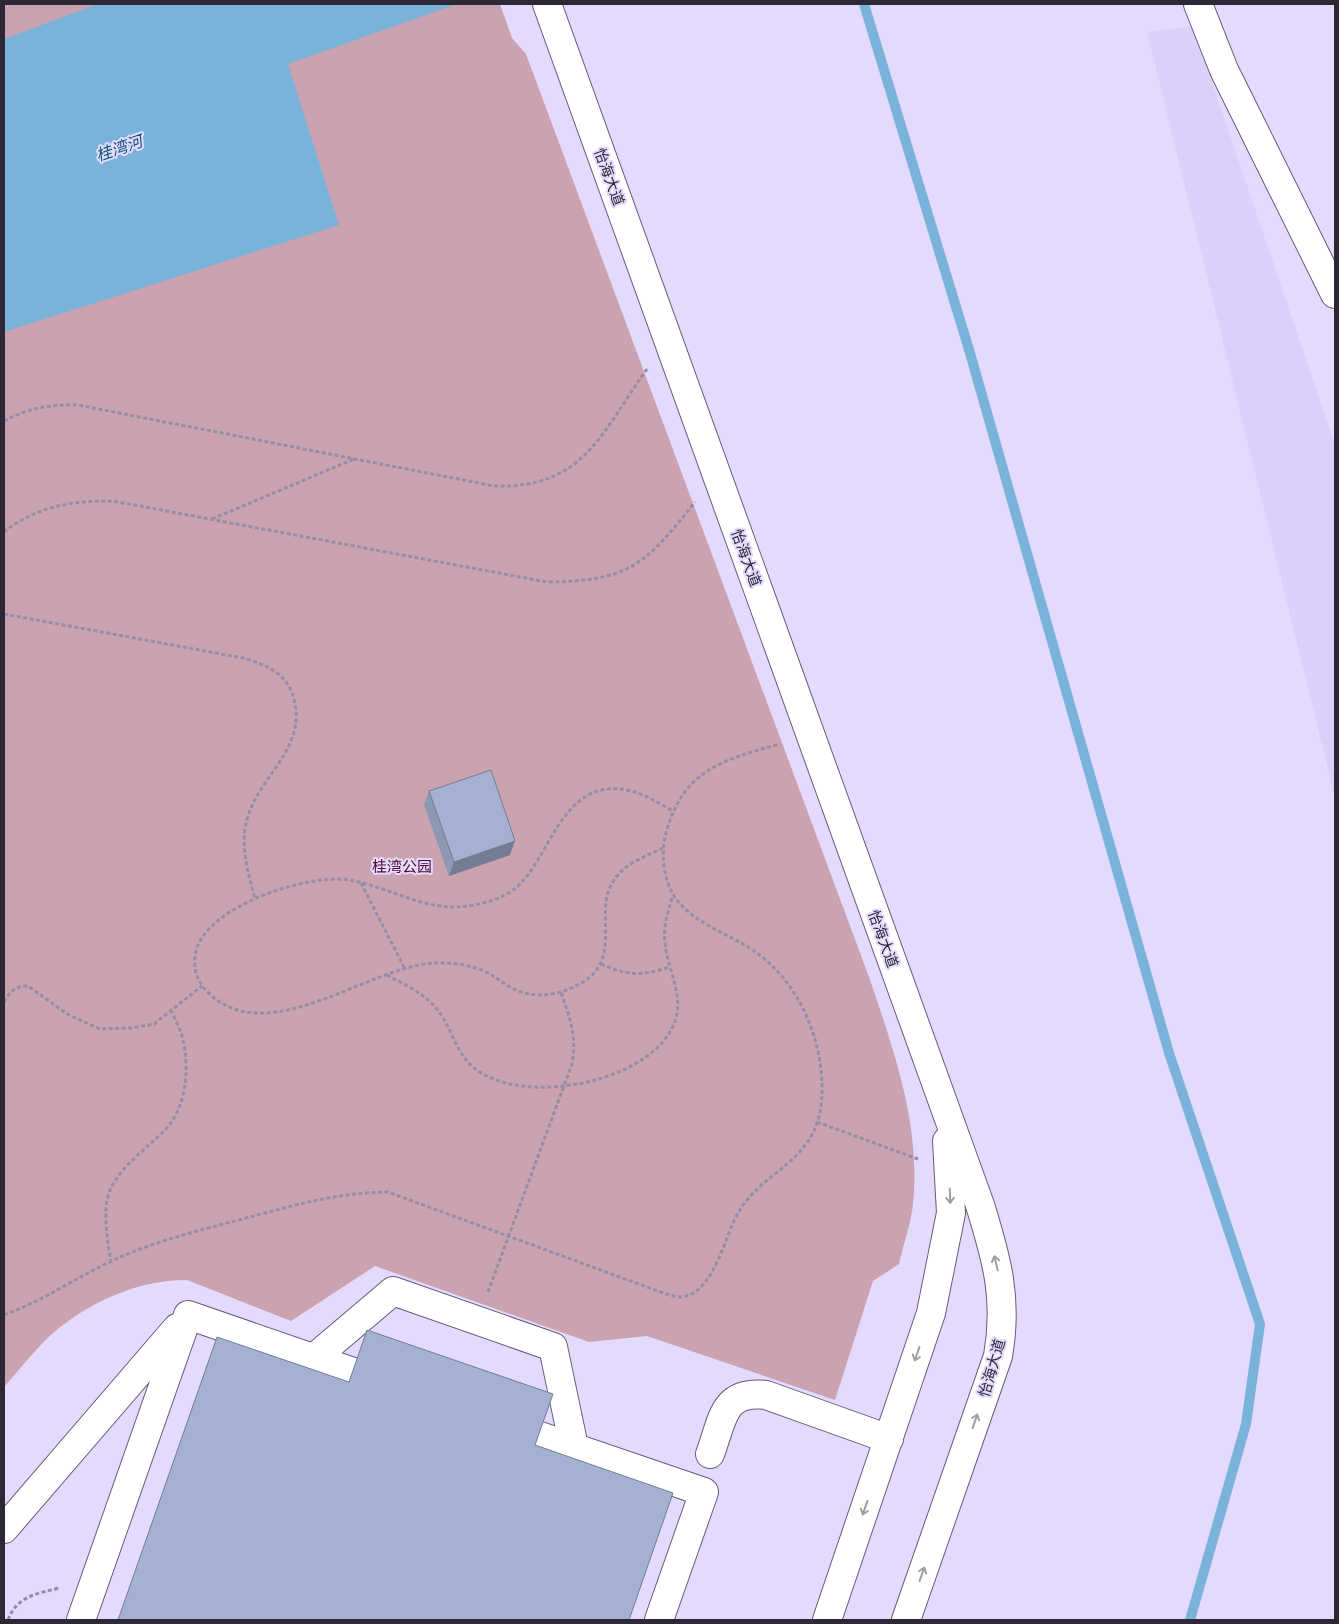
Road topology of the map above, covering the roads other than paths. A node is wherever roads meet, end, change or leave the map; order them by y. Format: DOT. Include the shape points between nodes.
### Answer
graph roads {
  1 [pos="1198,4"];
  2 [pos="547,6"];
  3 [pos="1335,294"];
  4 [pos="945,1112"];
  5 [pos="188,1315"];
  6 [pos="314,1358"];
  7 [pos="416,1393"];
  8 [pos="481,1416"];
  9 [pos="889,1439"];
  10 [pos="574,1448"];
  11 [pos="710,1454"];
  12 [pos="4,1530"];
  13 [pos="82,1620"];
  14 [pos="659,1620"];
  15 [pos="827,1620"];
  16 [pos="906,1620"];
  1 -- 3 [label="street" via="1224,70"];
  2 -- 4 [label="street, 怡海大道"];
  4 -- 9 [label="street, 怡海大道, one-way" via="951,1213 932,1313"];
  16 -- 4 [label="street, 怡海大道, one-way" via="998,1356 1003,1327 1002,1287 991,1241"];
  5 -- 6 [label="street"];
  5 -- 12 [label="street"];
  5 -- 13 [label="street"];
  6 -- 7 [label="street"];
  6 -- 10 [label="street" via="393,1291 478,1320 553,1347"];
  8 -- 10 [label="street"];
  9 -- 11 [label="street" via="766,1395 745,1394 730,1404"];
  9 -- 15 [label="street, 怡海大道, one-way"];
  10 -- 14 [label="street" via="704,1492"];
}
